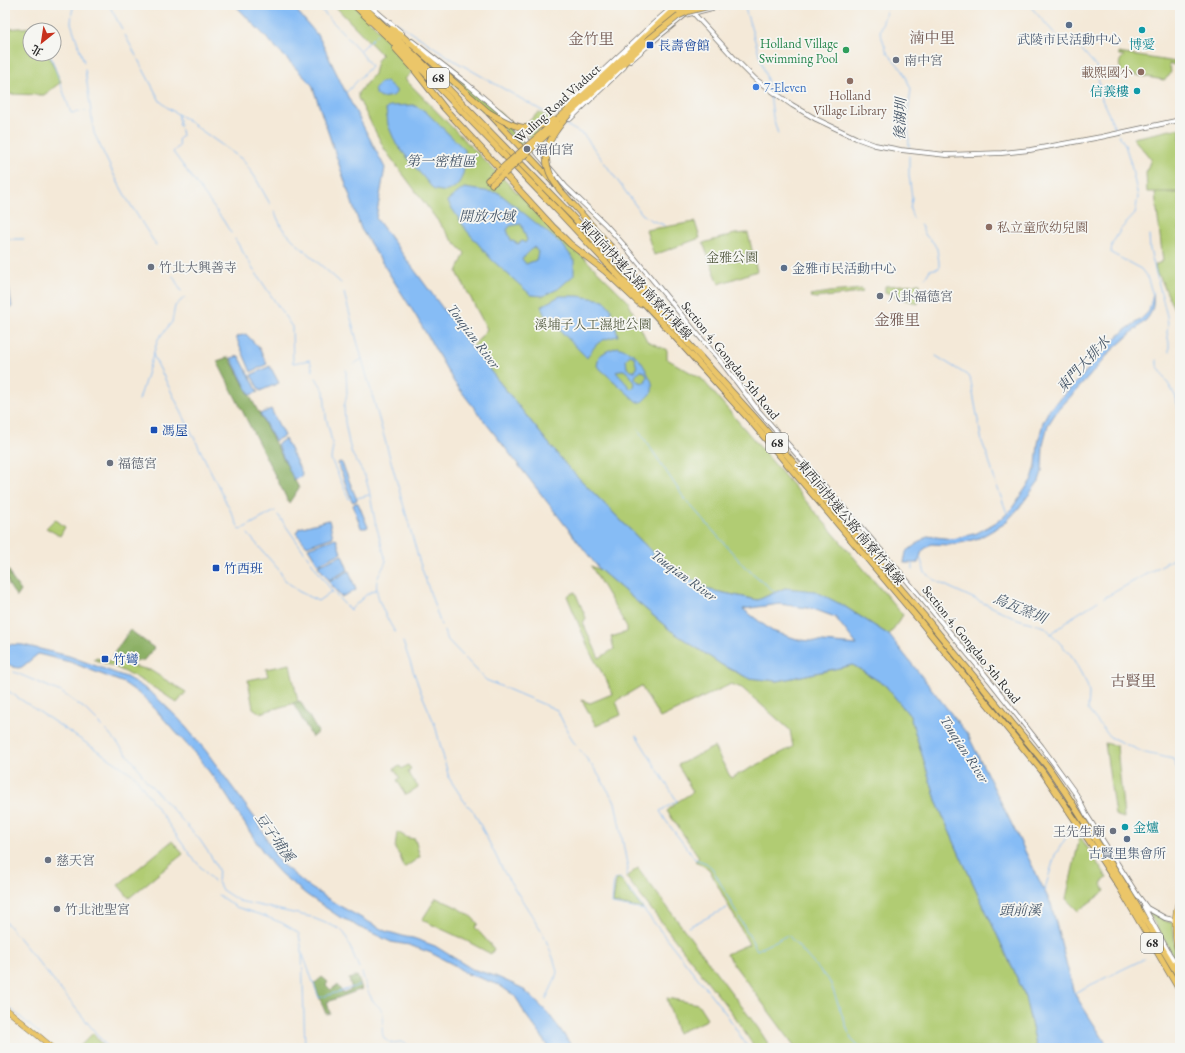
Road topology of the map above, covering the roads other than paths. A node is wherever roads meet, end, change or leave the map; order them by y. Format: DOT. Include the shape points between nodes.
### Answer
graph roads {
  1 [pos="354,5"];
  2 [pos="362,5"];
  3 [pos="368,5"];
  4 [pos="675,5"];
  5 [pos="683,5"];
  6 [pos="686,5"];
  7 [pos="697,5"];
  8 [pos="713,5"];
  9 [pos="724,5"];
  10 [pos="693,13"];
  11 [pos="383,28"];
  12 [pos="646,40"];
  13 [pos="569,111"];
  14 [pos="488,112"];
  15 [pos="561,119"];
  16 [pos="1180,120"];
  17 [pos="532,146"];
  18 [pos="525,151"];
  19 [pos="502,172"];
  20 [pos="490,182"];
  21 [pos="560,190"];
  22 [pos="658,314"];
  23 [pos="1126,893"];
  24 [pos="1138,896"];
  25 [pos="1180,897"];
  26 [pos="1180,916"];
  27 [pos="1178,921"];
  28 [pos="1180,927"];
  29 [pos="1180,969"];
  30 [pos="1180,978"];
  31 [pos="1180,991"];
  32 [pos="5,1008"];
  33 [pos="53,1048"];
  1 -- 11 [label="highway, 東西向快速公路 南寮竹東線 / 68"];
  2 -- 11 [label="highway, 東西向快速公路 南寮竹東線 / 68"];
  3 -- 17 [label="street, Section 4, Gongdao 5th Road" via="521,129"];
  4 -- 15 [label="street" via="561,110"];
  5 -- 12 [label="highway, Wuling Road Viaduct" via="670,13"];
  6 -- 10 [label="street"];
  7 -- 12 [label="highway, bridge" via="679,11"];
  8 -- 12 [label="highway, Wuling Road Viaduct, bridge" via="678,16"];
  9 -- 10 [label="street"];
  10 -- 15 [label="street" via="685,15 652,42 570,118"];
  10 -- 16 [label="street" via="755,79 816,119 875,145 930,154 972,155 1030,150"];
  11 -- 14 [label="highway" via="400,34"];
  11 -- 19 [label="highway" via="388,41"];
  11 -- 22 [label="highway, 東西向快速公路 南寮竹東線 / 68" via="434,74 488,134 571,216"];
  12 -- 13 [label="highway, Wuling Road Viaduct"];
  13 -- 14 [label="highway, bridge" via="541,126 531,128 516,127"];
  13 -- 18 [label="highway, Wuling Road Viaduct, bridge"];
  13 -- 21 [label="highway, bridge" via="552,137 546,153 548,170"];
  14 -- 18 [label="highway, bridge"];
  15 -- 17 [label="street, bridge"];
  17 -- 24 [label="street, Section 4, Gongdao 5th Road" via="566,187 623,244 757,408 894,565 991,682 1076,794"];
  18 -- 19 [label="highway, Wuling Road Viaduct, bridge"];
  18 -- 21 [label="highway, bridge"];
  19 -- 20 [label="highway, Wuling Road Viaduct"];
  19 -- 22 [label="highway" via="570,244 605,271 641,306"];
  21 -- 22 [label="highway, bridge" via="654,300"];
  22 -- 23 [label="highway, 東西向快速公路 南寮竹東線 / 68" via="915,615 1042,771"];
  22 -- 23 [label="highway, 東西向快速公路 南寮竹東線 / 68" via="763,426 1048,767 1086,824"];
  23 -- 30 [label="highway, 東西向快速公路 南寮竹東線 / 68"];
  23 -- 31 [label="highway, 東西向快速公路 南寮竹東線 / 68"];
  24 -- 27 [label="street, Section 4, Gongdao 5th Road" via="1147,908 1165,918"];
  24 -- 29 [label="street"];
  25 -- 27 [label="main road" via="1176,909"];
  26 -- 27 [label="main road"];
  27 -- 28 [label="main road"];
  27 -- 29 [label="main road" via="1176,939"];
  32 -- 33 [label="main road"];
}
